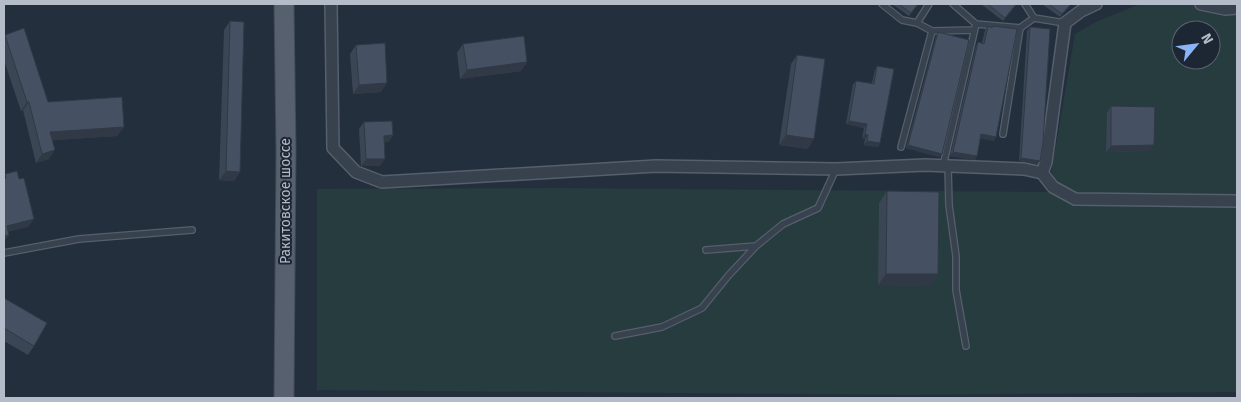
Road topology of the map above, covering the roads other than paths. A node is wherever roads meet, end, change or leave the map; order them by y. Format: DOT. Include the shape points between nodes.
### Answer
graph roads {
  1 [pos="284,4"];
  2 [pos="331,4"];
  3 [pos="882,4"];
  4 [pos="929,4"];
  5 [pos="953,4"];
  6 [pos="1025,4"];
  7 [pos="1096,4"];
  8 [pos="1201,4"];
  9 [pos="1081,7"];
  10 [pos="1237,8"];
  11 [pos="1034,18"];
  12 [pos="917,23"];
  13 [pos="1065,23"];
  14 [pos="975,27"];
  15 [pos="1020,28"];
  16 [pos="932,31"];
  17 [pos="1003,134"];
  18 [pos="901,147"];
  19 [pos="945,166"];
  20 [pos="836,168"];
  21 [pos="1042,173"];
  22 [pos="1237,201"];
  23 [pos="192,230"];
  24 [pos="756,246"];
  25 [pos="706,250"];
  26 [pos="4,253"];
  27 [pos="615,336"];
  28 [pos="966,346"];
  29 [pos="284,398"];
  1 -- 29 [label="main road, Ракитовское шоссе"];
  2 -- 20 [label="street" via="333,148 356,172 382,182 656,166"];
  3 -- 12 [label="lane" via="902,20"];
  4 -- 12 [label="lane"];
  5 -- 14 [label="lane"];
  6 -- 11 [label="lane"];
  7 -- 9 [label="street"];
  8 -- 10 [label="street"];
  9 -- 13 [label="street"];
  11 -- 13 [label="lane"];
  11 -- 15 [label="lane"];
  12 -- 16 [label="lane"];
  13 -- 21 [label="street"];
  14 -- 15 [label="lane"];
  14 -- 16 [label="lane"];
  14 -- 19 [label="lane"];
  15 -- 17 [label="lane"];
  16 -- 18 [label="lane"];
  19 -- 20 [label="street"];
  19 -- 21 [label="street" via="1024,169"];
  19 -- 28 [label="lane" via="956,256 956,290"];
  20 -- 24 [label="lane" via="818,208 783,224"];
  21 -- 22 [label="street" via="1053,187 1075,199"];
  23 -- 26 [label="lane" via="79,239"];
  24 -- 25 [label="lane"];
  24 -- 27 [label="lane" via="702,308 662,327"];
}
